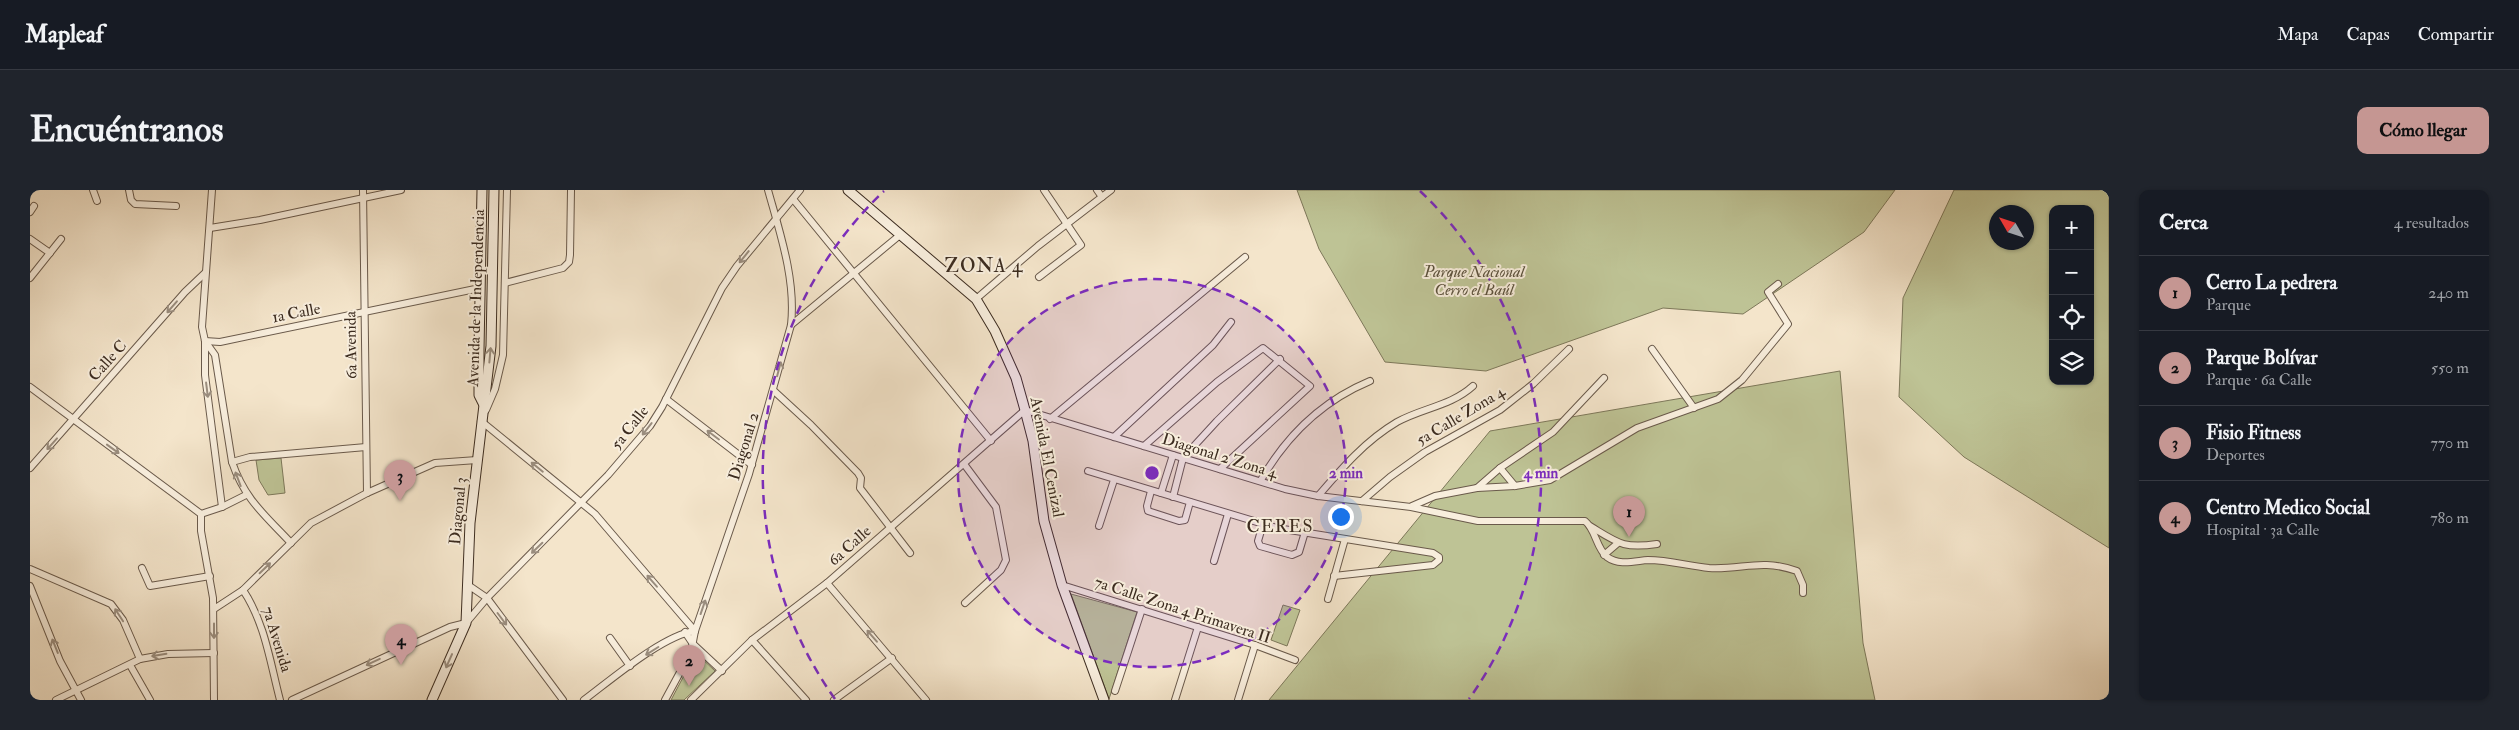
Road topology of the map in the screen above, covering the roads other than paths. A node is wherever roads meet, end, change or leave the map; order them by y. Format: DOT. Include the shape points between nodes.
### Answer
graph roads {
  1 [pos="93,190"];
  2 [pos="129,190"];
  3 [pos="212,190"];
  4 [pos="401,190"];
  5 [pos="482,190"];
  6 [pos="494,190"];
  7 [pos="507,190"];
  8 [pos="571,190"];
  9 [pos="768,190"];
  10 [pos="800,190"];
  11 [pos="848,190"];
  12 [pos="1044,190"];
  13 [pos="1097,190"];
  14 [pos="1112,190"];
  15 [pos="363,194"];
  16 [pos="1102,197"];
  17 [pos="793,199"];
  18 [pos="96,201"];
  19 [pos="176,206"];
  20 [pos="776,221"];
  21 [pos="1065,224"];
  22 [pos="210,228"];
  23 [pos="900,235"];
  24 [pos="30,239"];
  25 [pos="61,239"];
  26 [pos="50,253"];
  27 [pos="1245,258"];
  28 [pos="206,272"];
  29 [pos="855,274"];
  30 [pos="1039,276"];
  31 [pos="30,278"];
  32 [pos="505,283"];
  33 [pos="1778,284"];
  34 [pos="480,288"];
  35 [pos="976,299"];
  36 [pos="364,313"];
  37 [pos="1231,322"];
  38 [pos="791,325"];
  39 [pos="205,341"];
  40 [pos="1569,349"];
  41 [pos="1652,349"];
  42 [pos="1280,359"];
  43 [pos="1604,378"];
  44 [pos="1370,381"];
  45 [pos="1473,386"];
  46 [pos="30,387"];
  47 [pos="774,391"];
  48 [pos="666,399"];
  49 [pos="483,402"];
  50 [pos="1694,408"];
  51 [pos="1025,410"];
  52 [pos="1050,419"];
  53 [pos="74,420"];
  54 [pos="481,421"];
  55 [pos="1114,437"];
  56 [pos="991,441"];
  57 [pos="1144,446"];
  58 [pos="366,447"];
  59 [pos="1173,455"];
  60 [pos="1183,458"];
  61 [pos="477,460"];
  62 [pos="232,462"];
  63 [pos="964,464"];
  64 [pos="752,465"];
  65 [pos="30,468"];
  66 [pos="1500,468"];
  67 [pos="1220,469"];
  68 [pos="1088,471"];
  69 [pos="1114,480"];
  70 [pos="1261,480"];
  71 [pos="1515,486"];
  72 [pos="1477,488"];
  73 [pos="1151,491"];
  74 [pos="367,493"];
  75 [pos="1161,494"];
  76 [pos="246,495"];
  77 [pos="1318,496"];
  78 [pos="1173,497"];
  79 [pos="1362,501"];
  80 [pos="1190,502"];
  81 [pos="581,503"];
  82 [pos="222,507"];
  83 [pos="1411,507"];
  84 [pos="201,514"];
  85 [pos="1228,514"];
  86 [pos="1263,524"];
  87 [pos="1589,525"];
  88 [pos="1099,526"];
  89 [pos="890,527"];
  90 [pos="1305,532"];
  91 [pos="1345,539"];
  92 [pos="292,543"];
  93 [pos="1618,543"];
  94 [pos="1657,544"];
  95 [pos="910,553"];
  96 [pos="1604,554"];
  97 [pos="1214,561"];
  98 [pos="142,568"];
  99 [pos="30,569"];
  100 [pos="210,576"];
  101 [pos="1334,576"];
  102 [pos="827,583"];
  103 [pos="468,585"];
  104 [pos="1062,585"];
  105 [pos="30,586"];
  106 [pos="242,590"];
  107 [pos="1803,593"];
  108 [pos="486,598"];
  109 [pos="1328,599"];
  110 [pos="965,603"];
  111 [pos="214,609"];
  112 [pos="1142,609"];
  113 [pos="466,623"];
  114 [pos="1198,627"];
  115 [pos="695,631"];
  116 [pos="685,632"];
  117 [pos="610,638"];
  118 [pos="752,640"];
  119 [pos="693,644"];
  120 [pos="1255,645"];
  121 [pos="214,653"];
  122 [pos="892,658"];
  123 [pos="140,659"];
  124 [pos="1295,660"];
  125 [pos="130,665"];
  126 [pos="630,666"];
  127 [pos="722,671"];
  128 [pos="75,690"];
  129 [pos="1115,691"];
  130 [pos="56,700"];
  131 [pos="81,700"];
  132 [pos="150,700"];
  133 [pos="214,700"];
  134 [pos="280,700"];
  135 [pos="292,700"];
  136 [pos="432,700"];
  137 [pos="563,700"];
  138 [pos="584,700"];
  139 [pos="665,700"];
  140 [pos="692,700"];
  141 [pos="806,700"];
  142 [pos="834,700"];
  143 [pos="926,700"];
  144 [pos="1104,700"];
  145 [pos="1175,700"];
  146 [pos="1238,700"];
  1 -- 18 [label="street"];
  2 -- 19 [label="street" via="135,204"];
  3 -- 22 [label="street"];
  4 -- 15 [label="street"];
  5 -- 34 [label="main road, Avenida de la Independencia"];
  49 -- 6 [label="main road, Avenida de la Independencia, one-way" via="487,394 491,346"];
  7 -- 32 [label="street"];
  8 -- 32 [label="street" via="570,254 566,267"];
  9 -- 20 [label="street, Diagonal 2"];
  10 -- 17 [label="street, 5a Calle"];
  11 -- 23 [label="main road, Avenida El Cenizal"];
  12 -- 21 [label="street"];
  13 -- 16 [label="street"];
  14 -- 16 [label="street"];
  15 -- 22 [label="street" via="260,220"];
  15 -- 36 [label="street, 6a Avenida"];
  16 -- 21 [label="street"];
  17 -- 20 [label="street, 5a Calle"];
  17 -- 29 [label="street"];
  20 -- 38 [label="street, Diagonal 2" via="791,287"];
  20 -- 48 [label="street, 5a Calle, one-way" via="722,288"];
  21 -- 30 [label="street" via="1081,246"];
  21 -- 35 [label="street"];
  22 -- 28 [label="street"];
  23 -- 29 [label="street"];
  23 -- 35 [label="main road, Avenida El Cenizal"];
  24 -- 26 [label="street"];
  25 -- 26 [label="street"];
  26 -- 31 [label="street"];
  27 -- 52 [label="street"];
  28 -- 39 [label="street" via="202,316"];
  28 -- 53 [label="street, Calle C, one-way"];
  29 -- 38 [label="street"];
  29 -- 56 [label="street"];
  32 -- 54 [label="street" via="501,369"];
  33 -- 50 [label="street" via="1768,292 1787,320 1787,327 1734,388 1710,404"];
  34 -- 36 [label="street, 1a Calle"];
  34 -- 49 [label="main road, Avenida de la Independencia" via="479,394"];
  35 -- 51 [label="main road, Avenida El Cenizal" via="1016,378"];
  36 -- 39 [label="street, 1a Calle" via="220,342"];
  36 -- 58 [label="street, 6a Avenida"];
  37 -- 55 [label="street" via="1213,345"];
  47 -- 38 [label="street, Diagonal 2, one-way"];
  39 -- 62 [label="street" via="215,355"];
  39 -- 82 [label="street, one-way" via="204,359"];
  40 -- 79 [label="street, 5a Calle Zona 4" via="1500,410 1425,452"];
  41 -- 50 [label="street"];
  42 -- 57 [label="street" via="1263,348 1217,382"];
  42 -- 60 [label="street"];
  42 -- 67 [label="street" via="1310,386"];
  43 -- 66 [label="street" via="1553,432"];
  44 -- 70 [label="street" via="1353,388 1308,419 1282,446"];
  45 -- 77 [label="street" via="1457,399 1398,422 1375,438 1350,459"];
  46 -- 53 [label="street"];
  47 -- 64 [label="street, Diagonal 2"];
  47 -- 89 [label="street" via="858,473 860,488"];
  64 -- 48 [label="street, one-way"];
  48 -- 81 [label="street, 5a Calle, one-way" via="650,426"];
  49 -- 54 [label="main road, Diagonal 3"];
  50 -- 71 [label="street" via="1637,428 1550,480"];
  51 -- 52 [label="street, Diagonal 2 Zona 4"];
  51 -- 56 [label="street, 6a Calle"];
  51 -- 104 [label="main road, Avenida El Cenizal" via="1044,521"];
  52 -- 55 [label="street, Diagonal 2 Zona 4"];
  53 -- 65 [label="street, Calle C, one-way"];
  53 -- 84 [label="street, one-way"];
  54 -- 61 [label="main road, Diagonal 3"];
  81 -- 54 [label="street, one-way"];
  55 -- 57 [label="street, Diagonal 2 Zona 4"];
  56 -- 63 [label="street, 6a Calle"];
  57 -- 59 [label="street, Diagonal 2 Zona 4"];
  58 -- 62 [label="street" via="250,457"];
  58 -- 74 [label="street, 6a Avenida"];
  59 -- 60 [label="street, Diagonal 2 Zona 4"];
  59 -- 75 [label="street"];
  60 -- 67 [label="street, Diagonal 2 Zona 4"];
  60 -- 78 [label="street"];
  61 -- 74 [label="street" via="435,463"];
  61 -- 103 [label="main road, Diagonal 3"];
  76 -- 62 [label="street, one-way"];
  63 -- 89 [label="street, 6a Calle"];
  63 -- 110 [label="street" via="996,507 1006,560 1001,570"];
  115 -- 64 [label="street, Diagonal 2, one-way"];
  66 -- 71 [label="street"];
  66 -- 72 [label="street"];
  67 -- 70 [label="street, Diagonal 2 Zona 4"];
  68 -- 69 [label="street"];
  69 -- 73 [label="street"];
  69 -- 88 [label="street"];
  70 -- 77 [label="street, Diagonal 2 Zona 4"];
  71 -- 72 [label="street"];
  72 -- 83 [label="street" via="1435,496"];
  73 -- 75 [label="street"];
  73 -- 80 [label="street" via="1148,511 1179,521 1185,520"];
  74 -- 92 [label="street" via="311,523"];
  75 -- 78 [label="street"];
  76 -- 82 [label="street"];
  76 -- 92 [label="street"];
  77 -- 79 [label="street, Diagonal 2 Zona 4"];
  78 -- 80 [label="street"];
  79 -- 83 [label="street, Diagonal 2 Zona 4"];
  80 -- 85 [label="street"];
  81 -- 108 [label="street, 5a Calle, one-way"];
  115 -- 81 [label="street, one-way" via="595,514"];
  82 -- 84 [label="street"];
  83 -- 87 [label="street, Diagonal 2 Zona 4" via="1478,521 1580,520"];
  84 -- 100 [label="street" via="201,532"];
  85 -- 86 [label="street"];
  85 -- 97 [label="street"];
  86 -- 90 [label="street"];
  86 -- 90 [label="street" via="1258,541 1260,546 1292,555 1298,552"];
  87 -- 93 [label="street"];
  87 -- 96 [label="street"];
  89 -- 95 [label="street"];
  89 -- 102 [label="street, 6a Calle"];
  90 -- 91 [label="street"];
  91 -- 101 [label="street"];
  91 -- 101 [label="street" via="1433,553 1439,560 1433,565"];
  106 -- 92 [label="street, one-way"];
  93 -- 94 [label="street" via="1638,547"];
  93 -- 96 [label="street"];
  96 -- 107 [label="street" via="1625,562 1648,560 1710,568 1771,564 1796,571"];
  98 -- 100 [label="street" via="150,586"];
  123 -- 99 [label="street, one-way" via="112,604"];
  100 -- 111 [label="street"];
  101 -- 109 [label="street"];
  102 -- 118 [label="street, 6a Calle"];
  122 -- 102 [label="street, one-way"];
  103 -- 108 [label="street"];
  103 -- 113 [label="main road, Diagonal 3"];
  104 -- 112 [label="street, 7a Calle Zona 4 Primavera II"];
  104 -- 144 [label="main road, Avenida El Cenizal"];
  128 -- 105 [label="street, one-way"];
  106 -- 111 [label="street"];
  106 -- 134 [label="street, 7a Avenida" via="260,623"];
  108 -- 113 [label="street, 5a Calle"];
  108 -- 137 [label="street, one-way"];
  111 -- 121 [label="street, one-way"];
  112 -- 114 [label="street, 7a Calle Zona 4 Primavera II"];
  112 -- 129 [label="street"];
  113 -- 135 [label="street, one-way" via="450,627"];
  113 -- 136 [label="main road, one-way"];
  114 -- 120 [label="street, 7a Calle Zona 4 Primavera II"];
  114 -- 145 [label="street"];
  115 -- 116 [label="street"];
  115 -- 119 [label="street, Diagonal 2"];
  116 -- 119 [label="street"];
  116 -- 126 [label="street, one-way"];
  117 -- 126 [label="street"];
  118 -- 127 [label="street, 6a Calle"];
  118 -- 141 [label="street"];
  119 -- 127 [label="street"];
  119 -- 139 [label="street, Diagonal 2"];
  120 -- 124 [label="street, 7a Calle Zona 4 Primavera II"];
  120 -- 146 [label="street"];
  121 -- 123 [label="street, one-way" via="168,654"];
  121 -- 133 [label="street"];
  122 -- 142 [label="street"];
  122 -- 143 [label="street"];
  123 -- 125 [label="street"];
  125 -- 128 [label="street"];
  125 -- 132 [label="street"];
  126 -- 138 [label="street"];
  127 -- 140 [label="street, 6a Calle"];
  128 -- 130 [label="street"];
  128 -- 131 [label="street"];
}
